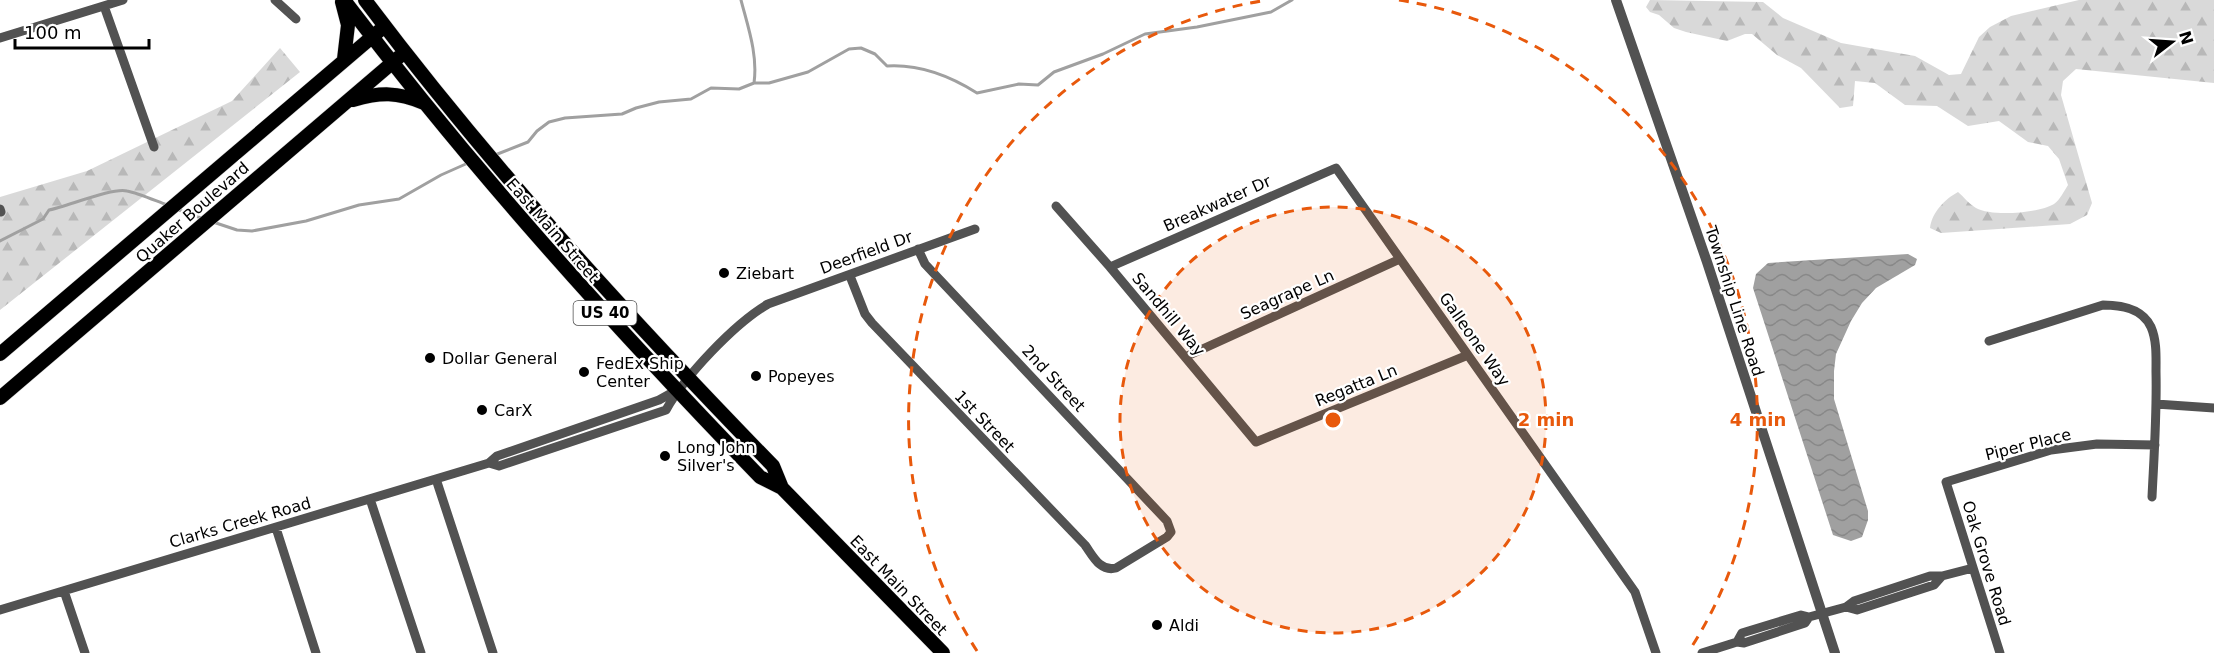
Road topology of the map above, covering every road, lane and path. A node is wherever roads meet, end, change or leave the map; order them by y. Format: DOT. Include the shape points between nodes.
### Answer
graph roads {
  1 [pos="123,0"];
  2 [pos="275,0"];
  3 [pos="343,0"];
  4 [pos="365,0"];
  5 [pos="1616,0"];
  6 [pos="104,6"];
  7 [pos="296,19"];
  8 [pos="384,25"];
  9 [pos="0,38"];
  10 [pos="374,38"];
  11 [pos="405,52"];
  12 [pos="344,59"];
  13 [pos="392,63"];
  14 [pos="348,101"];
  15 [pos="424,103"];
  16 [pos="154,147"];
  17 [pos="1336,168"];
  18 [pos="1056,206"];
  19 [pos="975,229"];
  20 [pos="918,249"];
  21 [pos="1400,259"];
  22 [pos="1110,267"];
  23 [pos="850,276"];
  24 [pos="1989,341"];
  25 [pos="0,354"];
  26 [pos="1468,355"];
  27 [pos="1185,357"];
  28 [pos="682,384"];
  29 [pos="0,398"];
  30 [pos="2156,404"];
  31 [pos="2214,408"];
  32 [pos="1256,442"];
  33 [pos="2155,445"];
  34 [pos="436,479"];
  35 [pos="1946,482"];
  36 [pos="2152,497"];
  37 [pos="370,499"];
  38 [pos="276,528"];
  39 [pos="1116,568"];
  40 [pos="1973,568"];
  41 [pos="64,591"];
  42 [pos="0,610"];
  43 [pos="1821,614"];
  44 [pos="1836,649"];
  45 [pos="85,653"];
  46 [pos="316,653"];
  47 [pos="420,653"];
  48 [pos="493,653"];
  49 [pos="943,653"];
  50 [pos="1656,653"];
  51 [pos="1702,653"];
  52 [pos="2000,653"];
  1 -- 6 [label="street"];
  2 -- 7 [label="street"];
  3 -- 10 [label="main road, East Main Street / US 40"];
  3 -- 12 [label="main road" via="348,25"];
  4 -- 8 [label="main road, East Main Street / US 40"];
  5 -- 43 [label="street, Township Line Road" via="1707,262"];
  6 -- 9 [label="street"];
  6 -- 16 [label="street"];
  8 -- 10 [label="main road, Quaker Boulevard"];
  8 -- 11 [label="main road, East Main Street / US 40"];
  10 -- 12 [label="main road, Quaker Boulevard"];
  10 -- 13 [label="main road, East Main Street / US 40"];
  11 -- 13 [label="main road, Quaker Boulevard"];
  11 -- 28 [label="main road, East Main Street / US 40"];
  12 -- 25 [label="main road, Quaker Boulevard"];
  13 -- 14 [label="main road, Quaker Boulevard"];
  13 -- 15 [label="main road, East Main Street / US 40"];
  14 -- 15 [label="main road" via="383,93"];
  14 -- 29 [label="main road, Quaker Boulevard"];
  15 -- 28 [label="main road, East Main Street / US 40" via="585,292"];
  17 -- 21 [label="street, Galleone Way"];
  17 -- 22 [label="street, Breakwater Dr"];
  18 -- 22 [label="street, Sandhill Way"];
  19 -- 20 [label="street, Deerfield Dr"];
  20 -- 23 [label="street, Deerfield Dr"];
  20 -- 39 [label="street, 2nd Street" via="925,264 1170,527 1167,537"];
  21 -- 26 [label="street, Galleone Way"];
  21 -- 27 [label="street, Seagrape Ln"];
  22 -- 27 [label="street, Sandhill Way"];
  23 -- 28 [label="street, Deerfield Dr" via="792,294 759,310 740,324"];
  23 -- 39 [label="street, 1st Street" via="872,323 1098,562 1104,568"];
  24 -- 30 [label="street" via="2103,305 2121,305 2137,312 2150,325 2156,342"];
  26 -- 32 [label="street, Regatta Ln"];
  26 -- 50 [label="street, Galleone Way" via="1635,592"];
  27 -- 32 [label="street, Sandhill Way"];
  28 -- 34 [label="street, Clarks Creek Road" via="659,400"];
  28 -- 49 [label="main road, East Main Street / US 40" via="773,466 782,488"];
  30 -- 31 [label="street"];
  30 -- 33 [label="street"];
  33 -- 35 [label="street, Piper Place" via="2097,444 2051,450"];
  33 -- 36 [label="street"];
  34 -- 37 [label="street, Clarks Creek Road"];
  34 -- 48 [label="street"];
  35 -- 40 [label="street, Oak Grove Road"];
  37 -- 38 [label="street, Clarks Creek Road"];
  37 -- 47 [label="street"];
  38 -- 41 [label="street, Clarks Creek Road"];
  38 -- 46 [label="street"];
  40 -- 43 [label="street" via="1919,579"];
  40 -- 52 [label="street, Oak Grove Road"];
  41 -- 42 [label="street, Clarks Creek Road"];
  41 -- 45 [label="street"];
  43 -- 44 [label="street, Township Line Road"];
  43 -- 51 [label="street" via="1809,617 1805,623"];
}
